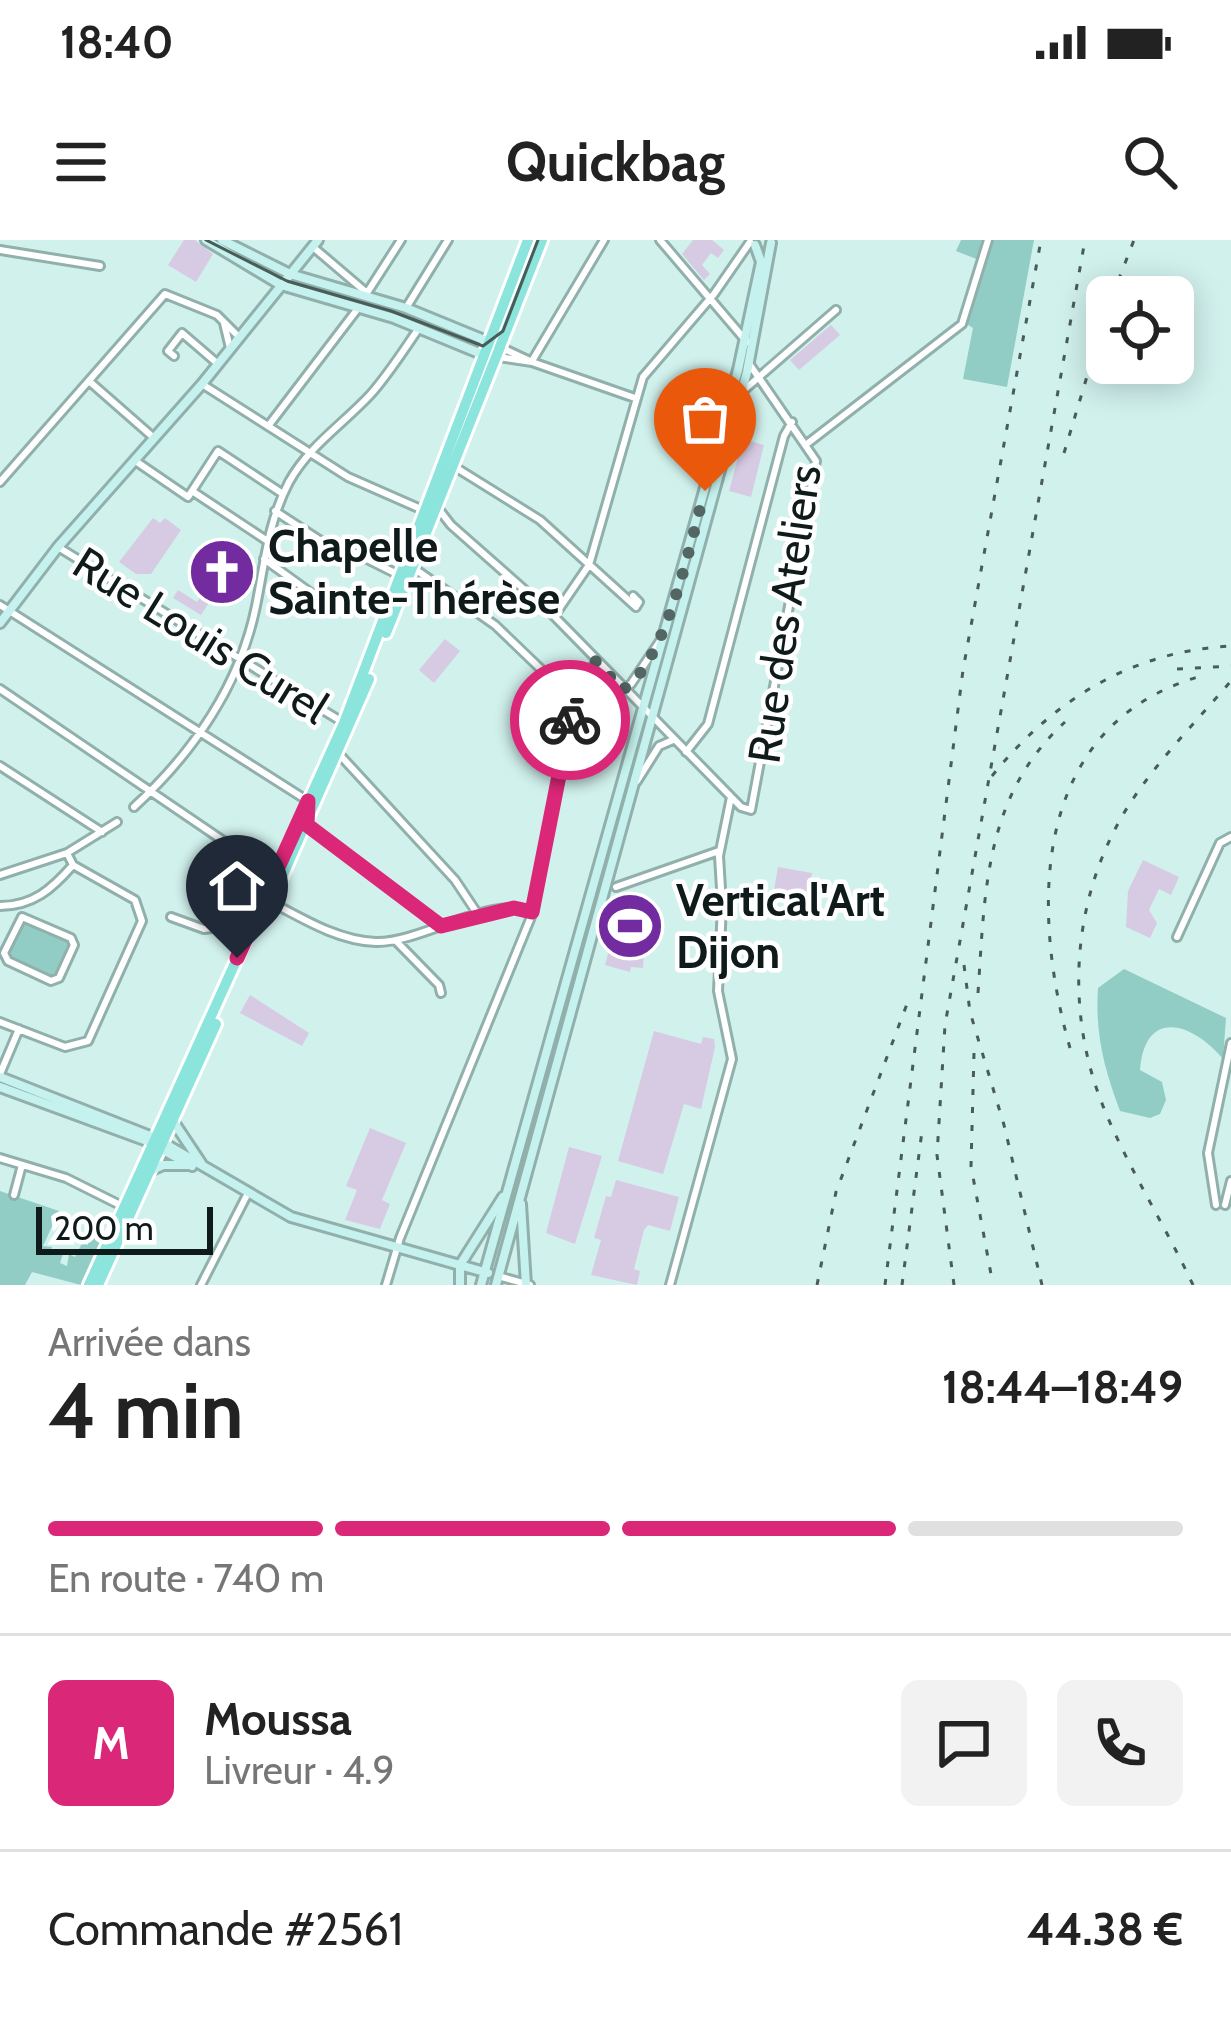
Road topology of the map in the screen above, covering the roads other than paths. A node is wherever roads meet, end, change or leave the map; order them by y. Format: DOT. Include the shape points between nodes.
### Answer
graph roads {
  1 [pos="206,240"];
  2 [pos="222,240"];
  3 [pos="401,240"];
  4 [pos="448,240"];
  5 [pos="528,240"];
  6 [pos="542,240"];
  7 [pos="604,240"];
  8 [pos="660,240"];
  9 [pos="988,240"];
  10 [pos="751,242"];
  11 [pos="773,242"];
  12 [pos="315,244"];
  13 [pos="0,250"];
  14 [pos="100,266"];
  15 [pos="290,274"];
  16 [pos="281,285"];
  17 [pos="367,294"];
  18 [pos="710,299"];
  19 [pos="358,308"];
  20 [pos="406,308"];
  21 [pos="836,310"];
  22 [pos="224,322"];
  23 [pos="419,328"];
  24 [pos="239,337"];
  25 [pos="230,348"];
  26 [pos="491,350"];
  27 [pos="747,351"];
  28 [pos="174,356"];
  29 [pos="532,362"];
  30 [pos="218,364"];
  31 [pos="760,376"];
  32 [pos="88,381"];
  33 [pos="202,384"];
  34 [pos="741,392"];
  35 [pos="635,398"];
  36 [pos="793,421"];
  37 [pos="268,425"];
  38 [pos="463,427"];
  39 [pos="154,438"];
  40 [pos="808,443"];
  41 [pos="308,452"];
  42 [pos="134,460"];
  43 [pos="452,465"];
  44 [pos="0,482"];
  45 [pos="190,494"];
  46 [pos="283,494"];
  47 [pos="431,507"];
  48 [pos="275,511"];
  49 [pos="266,540"];
  50 [pos="58,547"];
  51 [pos="263,560"];
  52 [pos="589,565"];
  53 [pos="412,567"];
  54 [pos="400,576"];
  55 [pos="311,593"];
  56 [pos="633,596"];
  57 [pos="2,608"];
  58 [pos="554,616"];
  59 [pos="0,623"];
  60 [pos="661,641"];
  61 [pos="240,657"];
  62 [pos="596,661"];
  63 [pos="0,689"];
  64 [pos="622,690"];
  65 [pos="574,700"];
  66 [pos="641,709"];
  67 [pos="650,718"];
  68 [pos="344,723"];
  69 [pos="200,734"];
  70 [pos="673,740"];
  71 [pos="686,752"];
  72 [pos="338,754"];
  73 [pos="0,766"];
  74 [pos="151,792"];
  75 [pos="628,794"];
  76 [pos="731,797"];
  77 [pos="308,801"];
  78 [pos="134,807"];
  79 [pos="117,822"];
  80 [pos="307,825"];
  81 [pos="103,833"];
  82 [pos="1231,837"];
  83 [pos="719,851"];
  84 [pos="67,853"];
  85 [pos="73,865"];
  86 [pos="276,871"];
  87 [pos="0,875"];
  88 [pos="616,887"];
  89 [pos="271,902"];
  90 [pos="0,906"];
  91 [pos="18,906"];
  92 [pos="532,912"];
  93 [pos="478,916"];
  94 [pos="22,917"];
  95 [pos="172,917"];
  96 [pos="254,922"];
  97 [pos="441,926"];
  98 [pos="1177,937"];
  99 [pos="396,941"];
  100 [pos="441,993"];
  101 [pos="0,1022"];
  102 [pos="19,1029"];
  103 [pos="1231,1043"];
  104 [pos="0,1076"];
  105 [pos="1226,1083"];
  106 [pos="0,1087"];
  107 [pos="168,1120"];
  108 [pos="135,1133"];
  109 [pos="158,1143"];
  110 [pos="0,1158"];
  111 [pos="22,1165"];
  112 [pos="192,1166"];
  113 [pos="147,1167"];
  114 [pos="205,1169"];
  115 [pos="1231,1181"];
  116 [pos="520,1190"];
  117 [pos="508,1191"];
  118 [pos="248,1192"];
  119 [pos="14,1196"];
  120 [pos="124,1207"];
  121 [pos="493,1244"];
  122 [pos="397,1247"];
  123 [pos="460,1265"];
  124 [pos="485,1272"];
  125 [pos="491,1283"];
  126 [pos="93,1285"];
  127 [pos="201,1285"];
  128 [pos="386,1285"];
  129 [pos="460,1285"];
  130 [pos="528,1285"];
  131 [pos="670,1285"];
  1 -- 16 [label="main road"];
  2 -- 15 [label="main road"];
  3 -- 17 [label="street"];
  4 -- 20 [label="street"];
  5 -- 26 [label="main road"];
  6 -- 26 [label="main road"];
  7 -- 29 [label="street"];
  8 -- 18 [label="street, Rue des Ateliers"];
  9 -- 40 [label="street" via="962,324"];
  10 -- 11 [label="main road"];
  10 -- 18 [label="street"];
  10 -- 27 [label="main road" via="761,262"];
  11 -- 27 [label="main road"];
  12 -- 15 [label="main road"];
  12 -- 17 [label="street"];
  13 -- 14 [label="street"];
  15 -- 16 [label="main road"];
  15 -- 17 [label="main road"];
  16 -- 19 [label="main road"];
  16 -- 24 [label="main road"];
  17 -- 20 [label="main road"];
  18 -- 27 [label="street, Rue des Ateliers"];
  18 -- 35 [label="street" via="653,360"];
  19 -- 23 [label="main road"];
  19 -- 37 [label="street"];
  20 -- 26 [label="main road"];
  21 -- 31 [label="street"];
  22 -- 24 [label="street"];
  22 -- 25 [label="street"];
  22 -- 32 [label="street" via="165,294"];
  23 -- 26 [label="main road"];
  23 -- 41 [label="street" via="370,395"];
  24 -- 25 [label="main road"];
  25 -- 30 [label="main road"];
  26 -- 29 [label="street"];
  26 -- 38 [label="main road"];
  27 -- 31 [label="street, Rue des Ateliers"];
  27 -- 34 [label="main road"];
  27 -- 60 [label="main road"];
  28 -- 30 [label="street" via="168,351 182,333"];
  29 -- 35 [label="street"];
  30 -- 33 [label="main road"];
  31 -- 34 [label="street"];
  31 -- 36 [label="street, Rue des Ateliers"];
  32 -- 39 [label="street"];
  32 -- 44 [label="street"];
  33 -- 37 [label="street"];
  33 -- 39 [label="main road"];
  34 -- 67 [label="main road"];
  35 -- 52 [label="street"];
  36 -- 40 [label="street, Rue des Ateliers"];
  36 -- 71 [label="street" via="709,724"];
  37 -- 41 [label="street"];
  38 -- 43 [label="main road"];
  38 -- 47 [label="main road"];
  39 -- 42 [label="main road"];
  40 -- 76 [label="street, Rue des Ateliers" via="816,454 755,807"];
  41 -- 46 [label="street"];
  41 -- 47 [label="street" via="348,478"];
  42 -- 45 [label="street"];
  42 -- 50 [label="main road"];
  43 -- 47 [label="main road"];
  43 -- 52 [label="street" via="540,520"];
  45 -- 46 [label="street" via="218,451"];
  45 -- 49 [label="street"];
  46 -- 48 [label="street"];
  47 -- 53 [label="main road"];
  47 -- 54 [label="main road"];
  47 -- 58 [label="street"];
  48 -- 49 [label="street"];
  48 -- 54 [label="street" via="344,556 349,550"];
  49 -- 51 [label="street"];
  50 -- 57 [label="main road"];
  50 -- 61 [label="street, Rue Louis Curel"];
  51 -- 55 [label="street"];
  51 -- 61 [label="street"];
  52 -- 56 [label="street" via="636,607"];
  52 -- 58 [label="street"];
  53 -- 65 [label="street" via="495,625"];
  53 -- 72 [label="main road"];
  54 -- 68 [label="main road"];
  57 -- 59 [label="main road"];
  57 -- 69 [label="street"];
  58 -- 62 [label="street"];
  60 -- 64 [label="street"];
  60 -- 66 [label="main road"];
  61 -- 68 [label="street, Rue Louis Curel"];
  61 -- 69 [label="street"];
  62 -- 64 [label="street"];
  62 -- 65 [label="street"];
  63 -- 74 [label="street"];
  64 -- 66 [label="street"];
  65 -- 92 [label="street"];
  66 -- 67 [label="street"];
  66 -- 117 [label="main road"];
  67 -- 70 [label="street"];
  67 -- 75 [label="main road"];
  68 -- 77 [label="main road"];
  69 -- 74 [label="street"];
  69 -- 77 [label="street"];
  70 -- 71 [label="street"];
  70 -- 75 [label="street" via="658,746"];
  71 -- 76 [label="street"];
  72 -- 80 [label="main road"];
  72 -- 93 [label="street" via="455,880"];
  73 -- 81 [label="street"];
  74 -- 78 [label="street"];
  74 -- 86 [label="street"];
  75 -- 116 [label="main road"];
  76 -- 83 [label="street"];
  77 -- 80 [label="main road"];
  77 -- 86 [label="main road"];
  79 -- 81 [label="street"];
  80 -- 89 [label="main road"];
  80 -- 97 [label="street"];
  81 -- 84 [label="street"];
  82 -- 98 [label="street" via="1220,843"];
  83 -- 88 [label="street"];
  83 -- 131 [label="street" via="718,991 731,1064"];
  84 -- 85 [label="street"];
  84 -- 87 [label="street"];
  85 -- 91 [label="street" via="55,886"];
  85 -- 102 [label="street" via="135,900 142,921 88,1041 65,1047"];
  86 -- 96 [label="main road"];
  89 -- 99 [label="street" via="339,935"];
  89 -- 107 [label="main road"];
  90 -- 91 [label="street"];
  91 -- 94 [label="street"];
  92 -- 93 [label="street"];
  92 -- 122 [label="street"];
  93 -- 97 [label="street"];
  94 -- 94 [label="street" via="71,938 59,978 8,961 4,953"];
  95 -- 96 [label="street" via="204,929"];
  96 -- 107 [label="main road"];
  97 -- 99 [label="street"];
  99 -- 100 [label="street"];
  101 -- 102 [label="street"];
  102 -- 104 [label="street"];
  103 -- 105 [label="street"];
  104 -- 108 [label="main road"];
  105 -- 115 [label="street" via="1208,1153 1220,1205"];
  106 -- 108 [label="main road"];
  107 -- 108 [label="main road"];
  107 -- 109 [label="main road"];
  107 -- 114 [label="main road"];
  108 -- 109 [label="main road"];
  108 -- 113 [label="main road"];
  109 -- 112 [label="main road"];
  109 -- 113 [label="main road"];
  109 -- 114 [label="main road"];
  110 -- 111 [label="street"];
  111 -- 119 [label="street"];
  111 -- 120 [label="street"];
  112 -- 113 [label="main road"];
  112 -- 114 [label="main road"];
  113 -- 120 [label="main road"];
  113 -- 126 [label="main road"];
  114 -- 118 [label="main road"];
  116 -- 125 [label="main road"];
  116 -- 130 [label="main road"];
  117 -- 121 [label="main road"];
  117 -- 123 [label="main road"];
  118 -- 122 [label="main road" via="295,1219"];
  118 -- 127 [label="street"];
  120 -- 126 [label="main road"];
  121 -- 124 [label="main road"];
  121 -- 125 [label="main road"];
  122 -- 123 [label="main road"];
  122 -- 128 [label="street"];
  123 -- 124 [label="main road"];
  123 -- 129 [label="main road"];
  124 -- 125 [label="main road"];
  125 -- 130 [label="street"];
}
